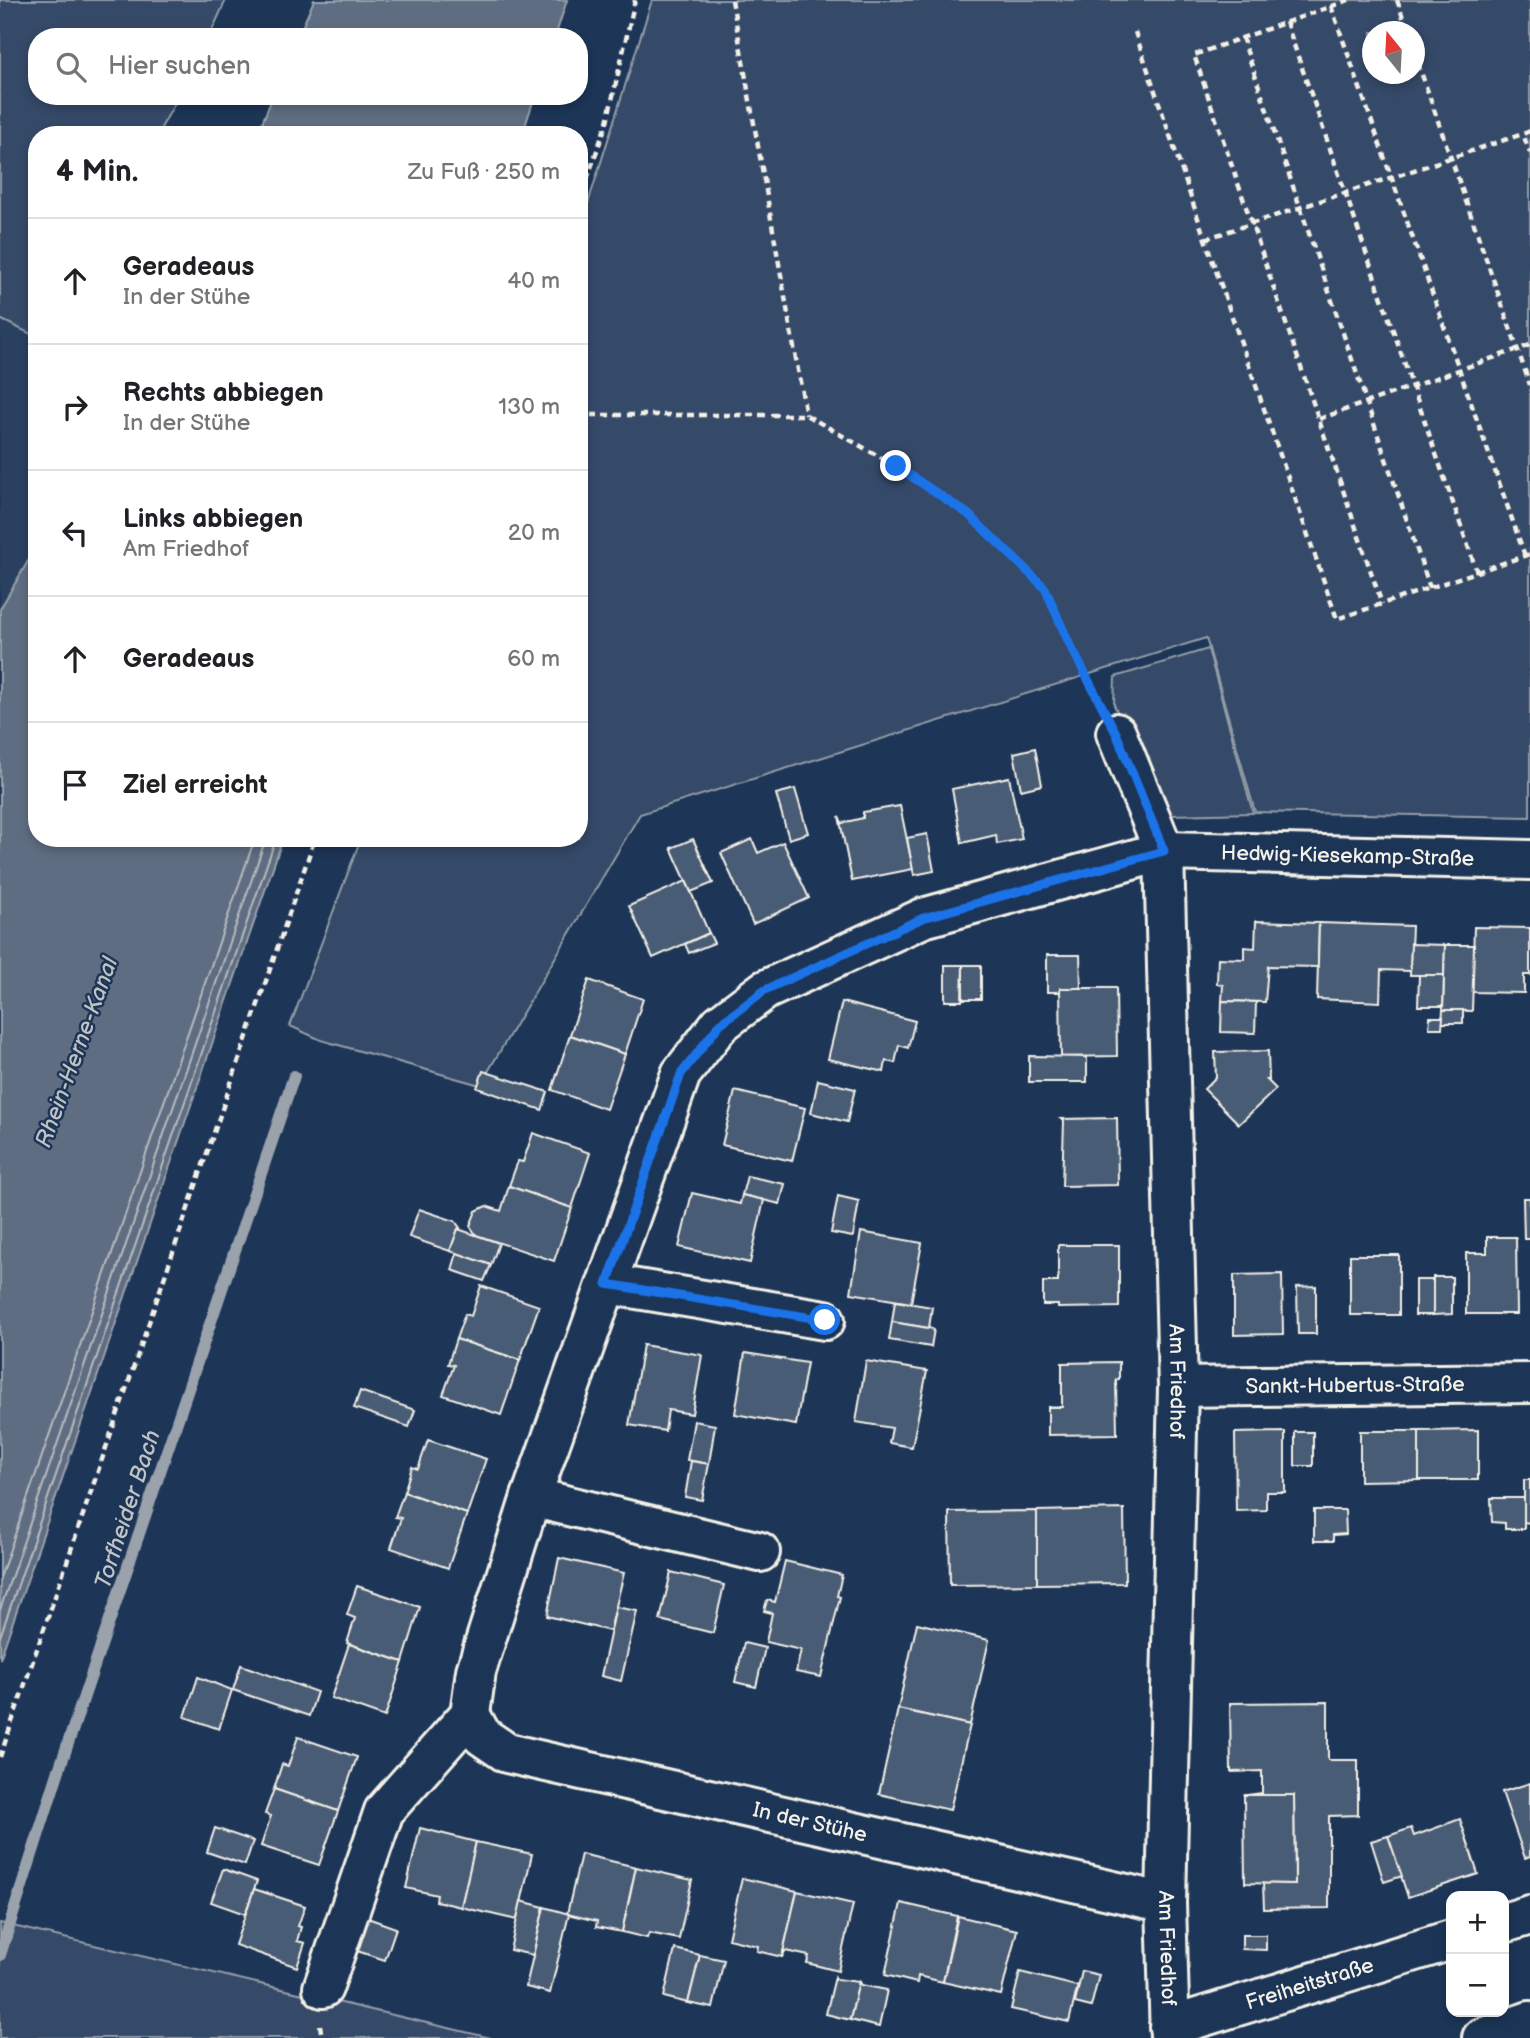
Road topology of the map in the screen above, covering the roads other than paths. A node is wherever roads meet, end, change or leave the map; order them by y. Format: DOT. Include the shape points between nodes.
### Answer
graph roads {
  1 [pos="1116,733"];
  2 [pos="1164,851"];
  3 [pos="1530,860"];
  4 [pos="607,1284"];
  5 [pos="825,1320"];
  6 [pos="1530,1383"];
  7 [pos="1178,1387"];
  8 [pos="531,1497"];
  9 [pos="760,1552"];
  10 [pos="470,1714"];
  11 [pos="1166,1903"];
  12 [pos="1530,1915"];
  13 [pos="1509,1921"];
  14 [pos="1446,1942"];
  15 [pos="323,1989"];
  16 [pos="1530,2021"];
  17 [pos="1170,2033"];
  18 [pos="1482,2038"];
  1 -- 2 [label="street, Am Friedhof"];
  2 -- 3 [label="street, Hedwig-Kiesekamp-Straße"];
  2 -- 4 [label="street" via="923,918 765,990 720,1024 681,1074"];
  2 -- 7 [label="street, Am Friedhof"];
  4 -- 5 [label="street"];
  4 -- 8 [label="street"];
  6 -- 7 [label="street, Sankt-Hubertus-Straße"];
  7 -- 11 [label="street, Am Friedhof"];
  8 -- 9 [label="street"];
  8 -- 10 [label="street" via="476,1671"];
  10 -- 11 [label="street, In der Stühe" via="482,1736 507,1753"];
  10 -- 15 [label="street" via="384,1811"];
  11 -- 17 [label="street, Am Friedhof"];
  12 -- 13 [label="street"];
  14 -- 17 [label="street, Freiheitstraße"];
  16 -- 18 [label="street"];
}
